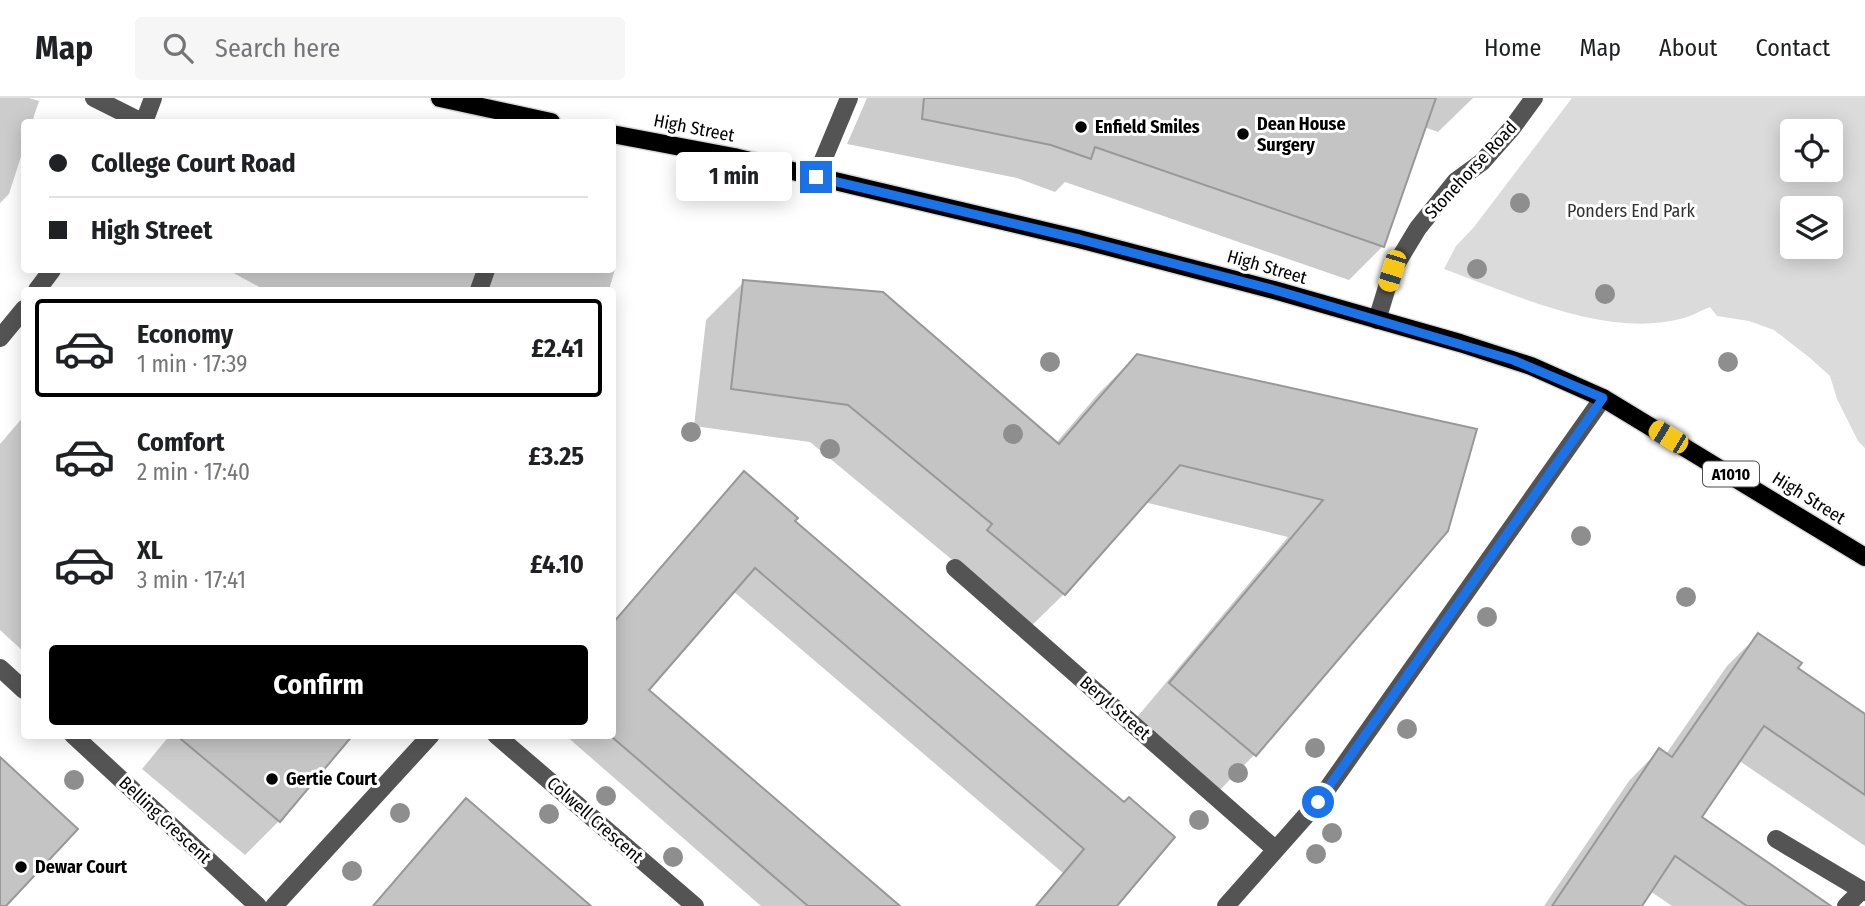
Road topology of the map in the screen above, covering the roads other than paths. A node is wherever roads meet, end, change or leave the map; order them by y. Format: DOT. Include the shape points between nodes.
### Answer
graph roads {
  1 [pos="94,98"];
  2 [pos="153,98"];
  3 [pos="440,98"];
  4 [pos="849,98"];
  5 [pos="1534,98"];
  6 [pos="137,119"];
  7 [pos="144,119"];
  8 [pos="523,119"];
  9 [pos="616,135"];
  10 [pos="816,177"];
  11 [pos="21,313"];
  12 [pos="1377,320"];
  13 [pos="0,338"];
  14 [pos="1603,398"];
  15 [pos="1865,557"];
  16 [pos="955,568"];
  17 [pos="0,668"];
  18 [pos="21,687"];
  19 [pos="77,739"];
  20 [pos="427,739"];
  21 [pos="501,739"];
  22 [pos="1776,839"];
  23 [pos="1275,849"];
  24 [pos="1863,891"];
  25 [pos="258,906"];
  26 [pos="274,906"];
  27 [pos="695,906"];
  28 [pos="1226,906"];
  29 [pos="1846,906"];
  1 -- 6 [label="street"];
  2 -- 7 [label="street"];
  3 -- 8 [label="main road"];
  4 -- 10 [label="street"];
  5 -- 12 [label="street, Stonehorse Road" via="1482,162 1457,180 1418,228 1392,271"];
  9 -- 10 [label="main road, High Street / A1010"];
  10 -- 12 [label="main road, High Street / A1010" via="1116,248"];
  11 -- 13 [label="street"];
  12 -- 14 [label="main road, High Street / A1010" via="1531,366"];
  14 -- 15 [label="main road, High Street / A1010"];
  14 -- 23 [label="street" via="1318,802"];
  16 -- 23 [label="street, Beryl Street"];
  17 -- 18 [label="street"];
  19 -- 25 [label="street, Belling Crescent"];
  20 -- 26 [label="street"];
  21 -- 27 [label="street, Colwell Crescent"];
  22 -- 24 [label="street"];
  23 -- 28 [label="street"];
  24 -- 29 [label="street"];
}
